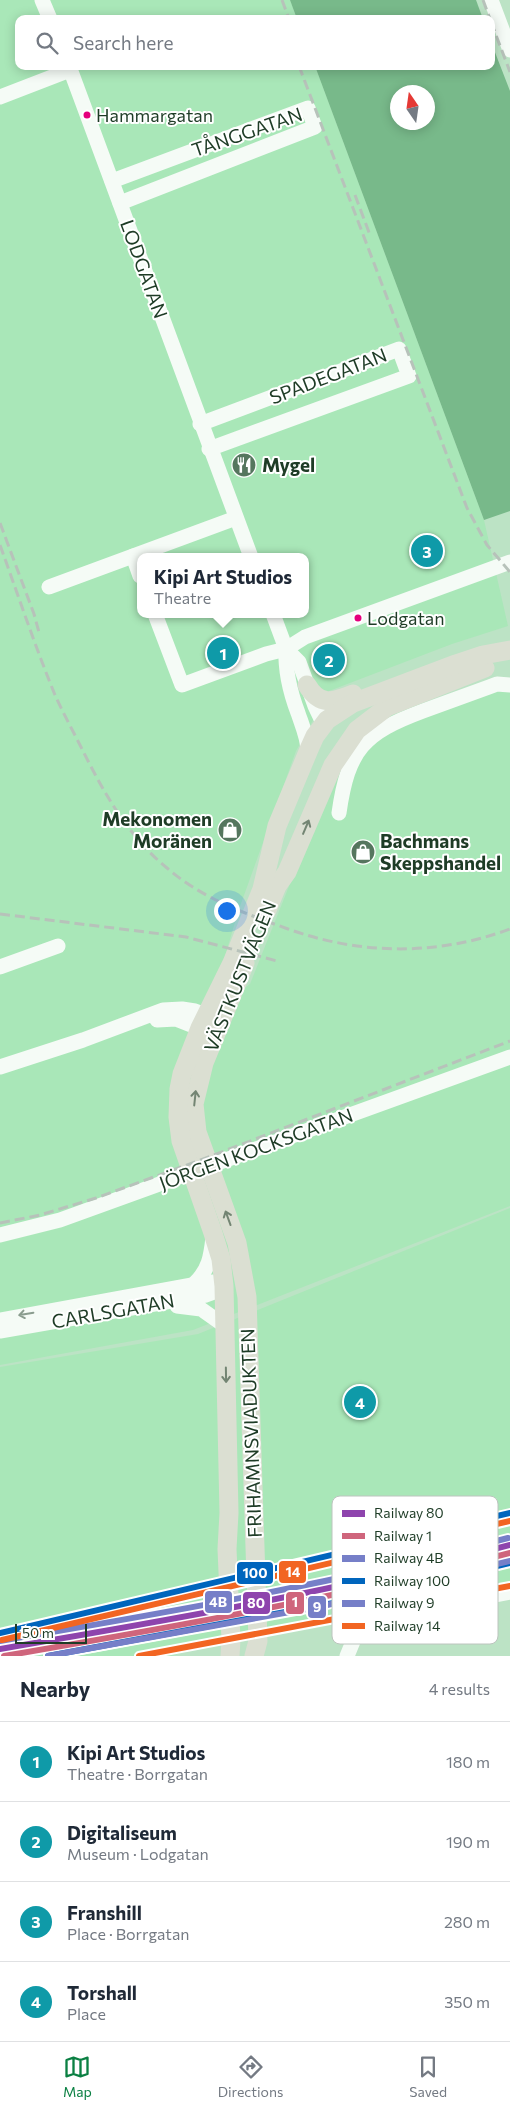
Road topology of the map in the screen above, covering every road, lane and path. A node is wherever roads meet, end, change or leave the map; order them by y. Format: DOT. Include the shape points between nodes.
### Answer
graph roads {
  1 [pos="42,0"];
  2 [pos="491,0"];
  3 [pos="48,15"];
  4 [pos="510,50"];
  5 [pos="64,70"];
  6 [pos="70,70"];
  7 [pos="0,97"];
  8 [pos="112,181"];
  9 [pos="120,203"];
  10 [pos="200,424"];
  11 [pos="209,448"];
  12 [pos="236,518"];
  13 [pos="141,553"];
  14 [pos="249,553"];
  15 [pos="137,555"];
  16 [pos="133,556"];
  17 [pos="510,562"];
  18 [pos="137,567"];
  19 [pos="49,587"];
  20 [pos="156,618"];
  21 [pos="274,618"];
  22 [pos="510,648"];
  23 [pos="286,649"];
  24 [pos="510,663"];
  25 [pos="285,667"];
  26 [pos="510,685"];
  27 [pos="307,686"];
  28 [pos="429,689"];
  29 [pos="324,725"];
  30 [pos="308,751"];
  31 [pos="339,813"];
  32 [pos="271,890"];
  33 [pos="58,946"];
  34 [pos="0,967"];
  35 [pos="211,1025"];
  36 [pos="510,1057"];
  37 [pos="0,1067"];
  38 [pos="202,1177"];
  39 [pos="214,1233"];
  40 [pos="0,1235"];
  41 [pos="242,1263"];
  42 [pos="194,1284"];
  43 [pos="224,1286"];
  44 [pos="155,1304"];
  45 [pos="248,1315"];
  46 [pos="0,1320"];
  47 [pos="223,1323"];
  48 [pos="0,1331"];
  49 [pos="352,1644"];
  50 [pos="246,1651"];
  51 [pos="347,1656"];
  1 -- 3 [label="street"];
  2 -- 4 [label="street"];
  5 -- 7 [label="street"];
  6 -- 8 [label="street, LODGATAN"];
  8 -- 9 [label="street, LODGATAN"];
  8 -- 9 [label="street, TÅNGGATAN" via="308,108 315,127"];
  9 -- 10 [label="street, LODGATAN"];
  10 -- 11 [label="street, LODGATAN"];
  10 -- 11 [label="street, SPADEGATAN" via="400,349 409,376"];
  11 -- 12 [label="street, LODGATAN"];
  12 -- 13 [label="street"];
  12 -- 14 [label="street, LODGATAN"];
  15 -- 16 [label="street"];
  16 -- 18 [label="street"];
  16 -- 19 [label="street"];
  17 -- 23 [label="street" via="305,637"];
  20 -- 23 [label="street" via="182,686"];
  21 -- 23 [label="street"];
  22 -- 27 [label="main road" via="488,648 460,654 334,701 316,697"];
  22 -- 29 [label="main road, VÄSTKUSTVÄGEN" via="456,664 353,703 334,714"];
  23 -- 25 [label="street"];
  23 -- 27 [label="street" via="299,662"];
  24 -- 28 [label="main road, VÄSTKUSTVÄGEN" via="489,666"];
  25 -- 29 [label="street" via="306,712"];
  25 -- 30 [label="street"];
  26 -- 31 [label="street" via="497,684 396,721 380,730 357,754 343,785"];
  27 -- 29 [label="street"];
  28 -- 29 [label="main road, VÄSTKUSTVÄGEN" via="377,706 341,725"];
  32 -- 28 [label="main road, VÄSTKUSTVÄGEN, one-way" via="286,872 333,765 348,741 387,707"];
  29 -- 30 [label="main road, VÄSTKUSTVÄGEN"];
  29 -- 32 [label="main road" via="322,750 292,822"];
  30 -- 32 [label="main road, VÄSTKUSTVÄGEN" via="278,826"];
  32 -- 35 [label="main road, VÄSTKUSTVÄGEN"];
  33 -- 34 [label="street"];
  35 -- 37 [label="street" via="182,1009 163,1010"];
  35 -- 38 [label="main road, VÄSTKUSTVÄGEN" via="182,1074 179,1089 178,1117"];
  36 -- 40 [label="street, JÖRGEN KOCKSGATAN" via="69,1216"];
  38 -- 39 [label="main road, VÄSTKUSTVÄGEN"];
  41 -- 38 [label="main road, VÄSTKUSTVÄGEN, one-way" via="237,1243"];
  39 -- 42 [label="street" via="208,1266"];
  39 -- 43 [label="main road, FRIHAMNSVIADUKTEN"];
  41 -- 43 [label="main road, CARLSGATAN"];
  41 -- 45 [label="main road, VÄSTKUSTVÄGEN"];
  42 -- 43 [label="street, CARLSGATAN" via="213,1282"];
  42 -- 46 [label="street, CARLSGATAN, one-way"];
  43 -- 44 [label="street, CARLSGATAN" via="206,1295"];
  43 -- 45 [label="main road" via="237,1294"];
  43 -- 47 [label="main road, FRIHAMNSVIADUKTEN"];
  44 -- 47 [label="street" via="201,1309"];
  44 -- 48 [label="street, CARLSGATAN"];
  45 -- 50 [label="main road, FRIHAMNSVIADUKTEN"];
  47 -- 50 [label="main road, FRIHAMNSVIADUKTEN, one-way" via="230,1513 237,1549"];
  49 -- 51 [label="street"];
}
